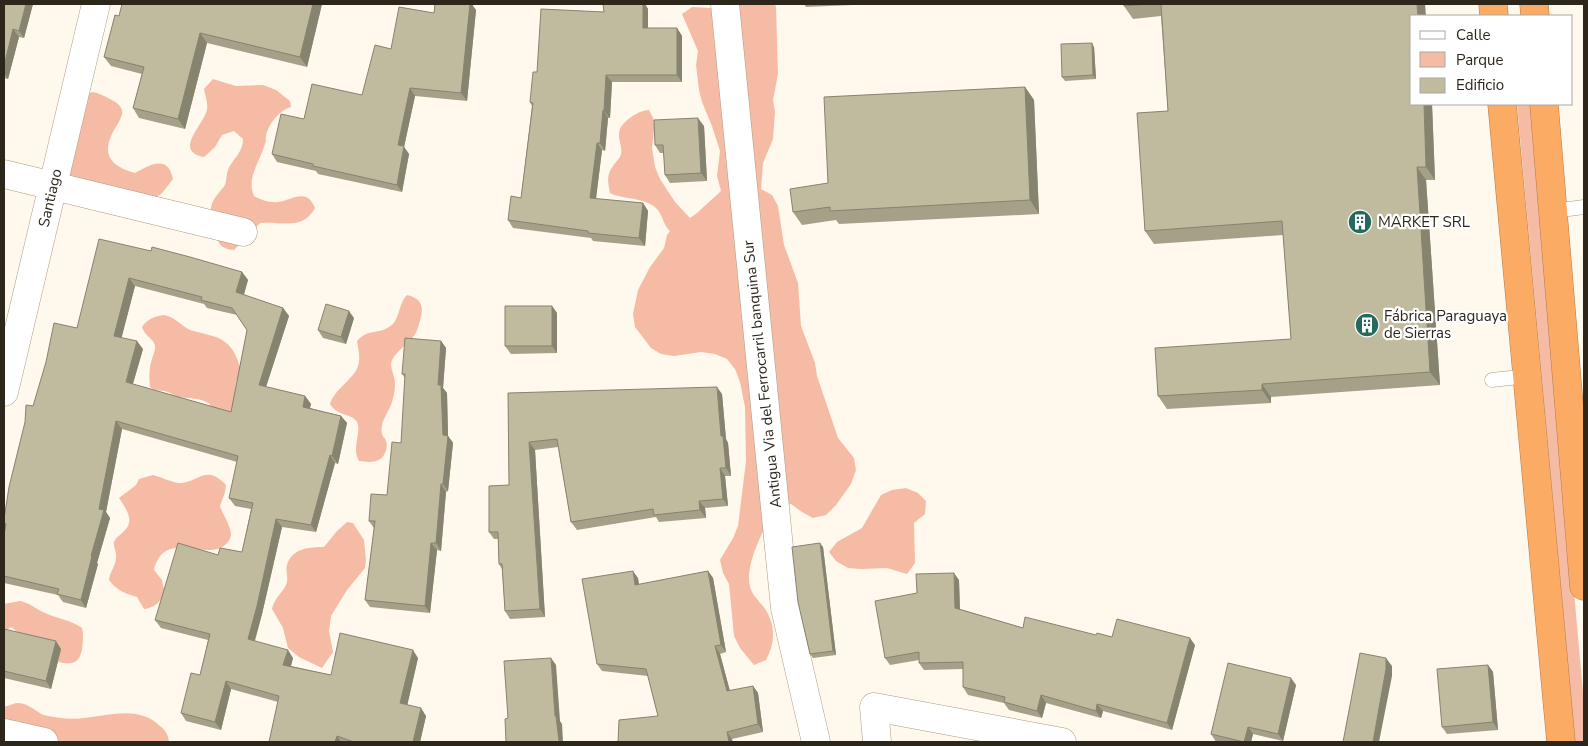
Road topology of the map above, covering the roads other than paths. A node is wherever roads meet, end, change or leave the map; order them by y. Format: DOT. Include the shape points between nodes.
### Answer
graph roads {
  1 [pos="96,4"];
  2 [pos="725,4"];
  3 [pos="1502,105"];
  4 [pos="1544,105"];
  5 [pos="4,174"];
  6 [pos="53,186"];
  7 [pos="1584,207"];
  8 [pos="1553,211"];
  9 [pos="243,232"];
  10 [pos="1528,376"];
  11 [pos="1492,380"];
  12 [pos="4,392"];
  13 [pos="1582,532"];
  14 [pos="1543,545"];
  15 [pos="1584,586"];
  16 [pos="4,733"];
  17 [pos="44,742"];
  18 [pos="816,742"];
  19 [pos="877,742"];
  20 [pos="1062,742"];
  21 [pos="1561,742"];
  1 -- 6 [label="street, Santiago"];
  2 -- 18 [label="street, Antigua Via del Ferrocarril banquina Sur" via="785,608"];
  3 -- 10 [label="highway"];
  4 -- 8 [label="highway"];
  5 -- 6 [label="street"];
  6 -- 9 [label="street"];
  6 -- 12 [label="street, Santiago"];
  7 -- 8 [label="lane"];
  8 -- 13 [label="highway"];
  10 -- 11 [label="lane"];
  10 -- 14 [label="highway"];
  13 -- 14 [label="highway"];
  13 -- 15 [label="highway"];
  14 -- 21 [label="highway"];
  16 -- 17 [label="street"];
  19 -- 20 [label="street" via="874,707"];
}
